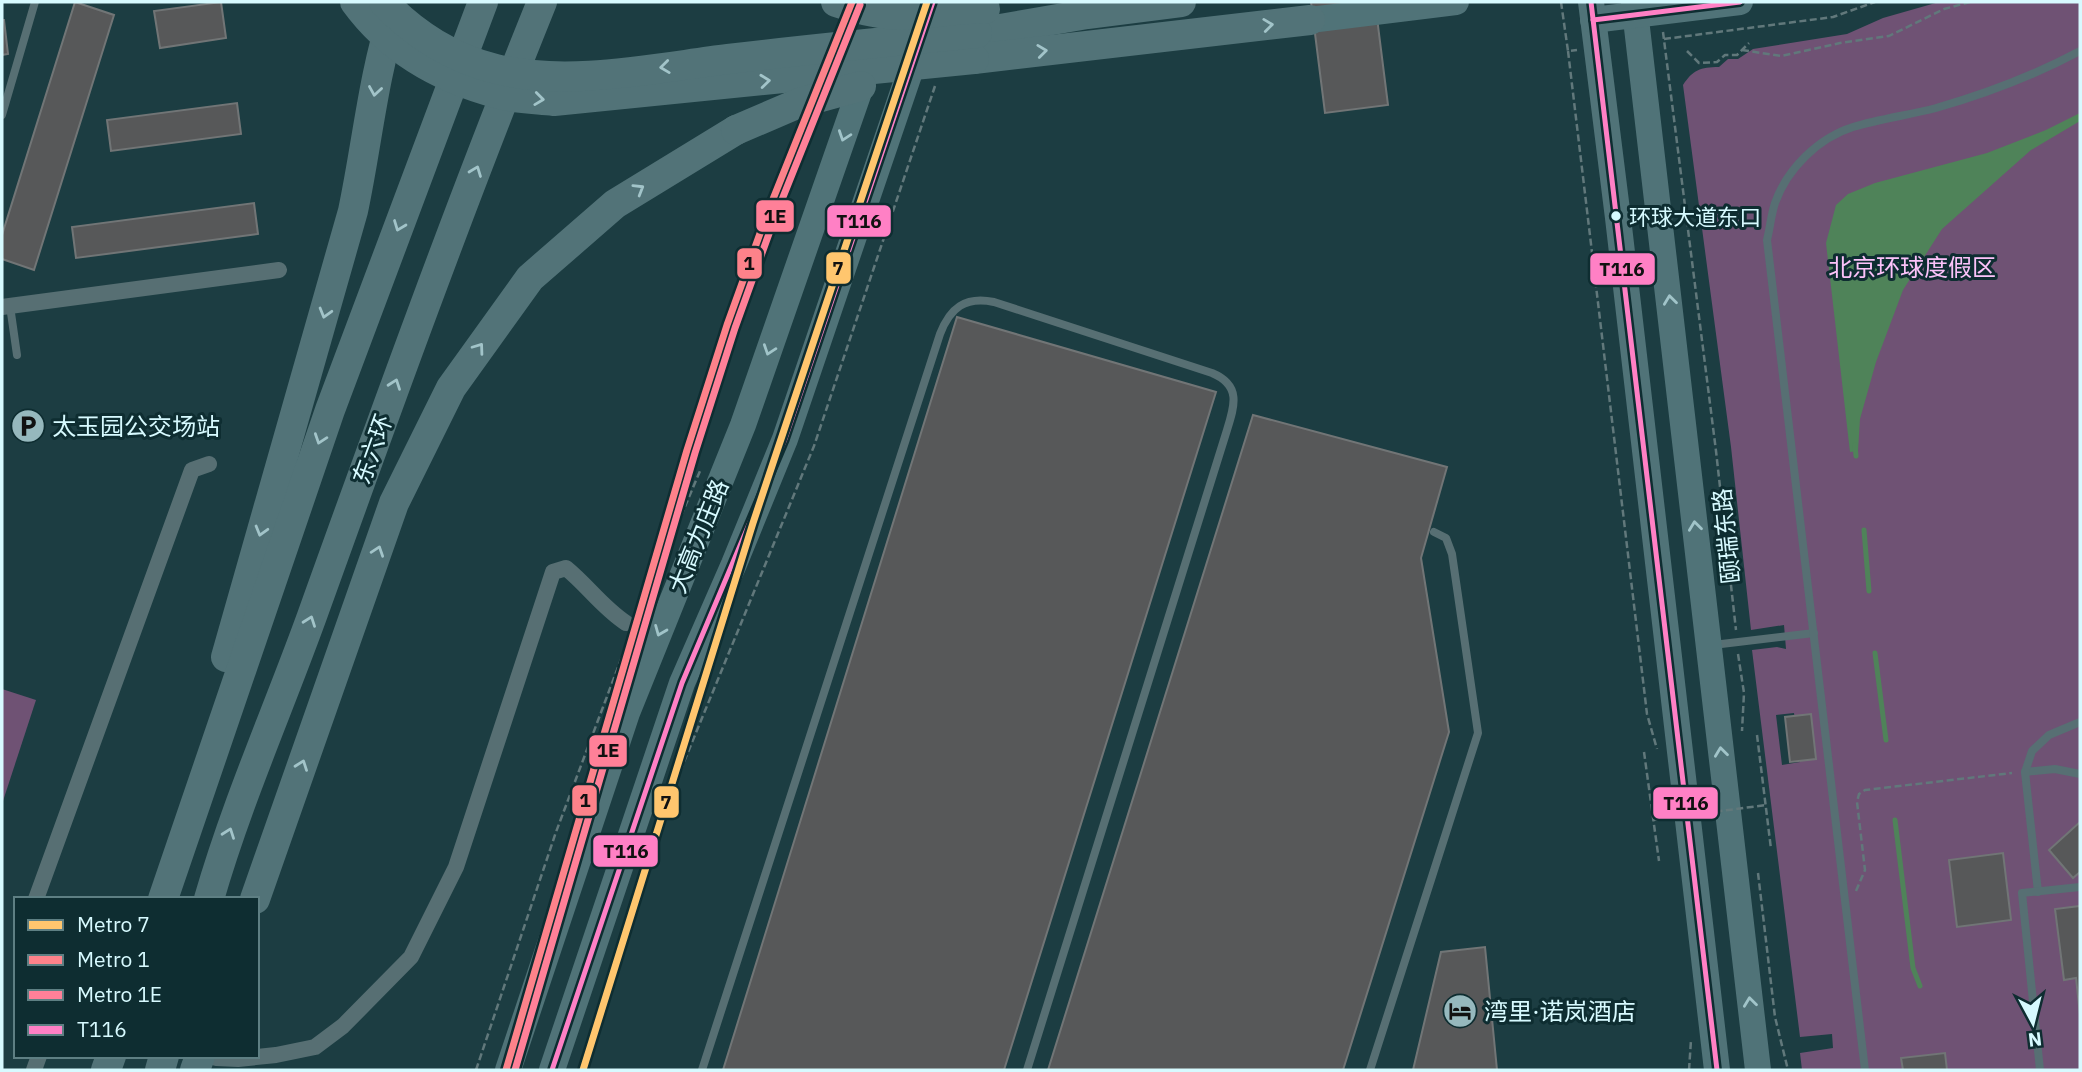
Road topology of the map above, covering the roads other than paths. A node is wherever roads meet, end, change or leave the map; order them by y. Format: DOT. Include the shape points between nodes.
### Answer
graph roads {
  1 [pos="35,2"];
  2 [pos="355,2"];
  3 [pos="384,2"];
  4 [pos="398,2"];
  5 [pos="483,2"];
  6 [pos="542,2"];
  7 [pos="836,2"];
  8 [pos="890,2"];
  9 [pos="933,2"];
  10 [pos="1181,2"];
  11 [pos="1456,2"];
  12 [pos="1740,2"];
  13 [pos="1643,10"];
  14 [pos="1592,11"];
  15 [pos="1310,19"];
  16 [pos="979,34"];
  17 [pos="2080,51"];
  18 [pos="6,85"];
  19 [pos="2,116"];
  20 [pos="279,270"];
  21 [pos="6,306"];
  22 [pos="17,355"];
  23 [pos="209,464"];
  24 [pos="1434,532"];
  25 [pos="632,625"];
  26 [pos="1814,633"];
  27 [pos="1709,646"];
  28 [pos="2080,722"];
  29 [pos="2025,772"];
  30 [pos="2080,774"];
  31 [pos="2080,887"];
  32 [pos="2038,892"];
  33 [pos="37,897"];
  34 [pos="159,897"];
  35 [pos="164,897"];
  36 [pos="210,897"];
  37 [pos="256,897"];
  38 [pos="259,1057"];
  39 [pos="248,1058"];
  40 [pos="204,1061"];
  41 [pos="508,1070"];
  42 [pos="552,1070"];
  43 [pos="702,1070"];
  44 [pos="1027,1070"];
  45 [pos="1370,1070"];
  46 [pos="1717,1070"];
  47 [pos="1758,1070"];
  48 [pos="1865,1070"];
  49 [pos="2040,1070"];
  1 -- 18 [label="lane"];
  2 -- 16 [label="highway, one-way, bridge" via="386,37 447,77 501,95 554,101"];
  16 -- 3 [label="highway, one-way, bridge" via="555,77 496,69 439,47"];
  4 -- 34 [label="highway, one-way" via="381,51 353,211"];
  5 -- 35 [label="highway, one-way" via="330,410"];
  36 -- 6 [label="highway, 东六环, one-way" via="227,838 413,335"];
  7 -- 16 [label="highway, bridge" via="902,15 967,8"];
  8 -- 41 [label="main road, 大高力庄路, one-way" via="743,425 627,713"];
  9 -- 42 [label="main road, 大高力庄路" via="785,439 682,683"];
  10 -- 16 [label="highway"];
  11 -- 15 [label="main road"];
  12 -- 13 [label="main road"];
  13 -- 14 [label="main road"];
  27 -- 13 [label="main road, 颐瑞东路, one-way"];
  14 -- 46 [label="main road"];
  16 -- 15 [label="highway, one-way"];
  37 -- 16 [label="highway, one-way, bridge" via="394,503 450,388 530,278 615,204 736,130"];
  17 -- 26 [label="lane" via="2007,84 1938,107 1851,127 1824,142 1785,182 1767,240"];
  18 -- 19 [label="lane"];
  20 -- 21 [label="street"];
  21 -- 22 [label="lane"];
  23 -- 33 [label="street" via="192,470"];
  24 -- 45 [label="lane" via="1446,538 1452,554 1478,733"];
  25 -- 38 [label="street" via="596,600 587,585 566,568 553,572 456,867 411,957 343,1026 315,1047"];
  26 -- 27 [label="lane"];
  26 -- 48 [label="lane"];
  47 -- 27 [label="main road, 颐瑞东路, one-way"];
  28 -- 29 [label="lane" via="2049,735 2032,751"];
  29 -- 30 [label="lane" via="2055,769"];
  29 -- 32 [label="lane"];
  31 -- 32 [label="lane"];
  32 -- 49 [label="lane" via="2022,893"];
  39 -- 40 [label="street"];
  43 -- 44 [label="lane" via="940,334 953,310 976,300 1212,373 1226,381 1234,399"];
}
